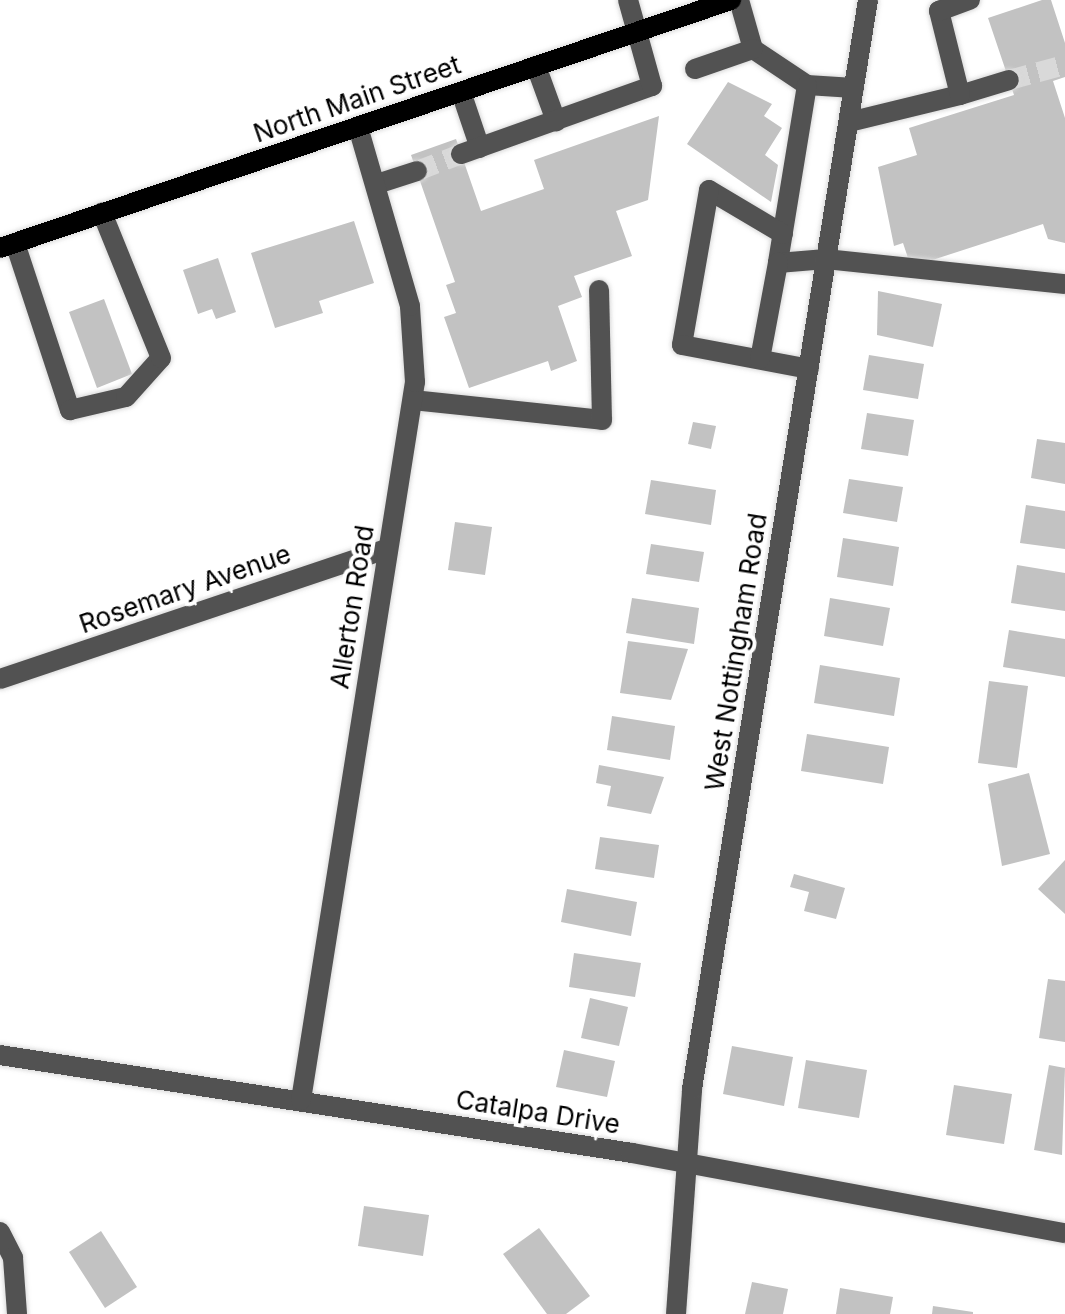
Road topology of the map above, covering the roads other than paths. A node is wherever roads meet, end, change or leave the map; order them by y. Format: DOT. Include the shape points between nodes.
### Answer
graph roads {
  1 [pos="628,0"];
  2 [pos="731,0"];
  3 [pos="739,0"];
  4 [pos="868,0"];
  5 [pos="970,0"];
  6 [pos="635,32"];
  7 [pos="753,49"];
  8 [pos="536,66"];
  9 [pos="695,69"];
  10 [pos="1009,80"];
  11 [pos="807,85"];
  12 [pos="854,88"];
  13 [pos="461,92"];
  14 [pos="960,95"];
  15 [pos="556,121"];
  16 [pos="849,122"];
  17 [pos="358,127"];
  18 [pos="417,171"];
  19 [pos="377,184"];
  20 [pos="102,213"];
  21 [pos="783,234"];
  22 [pos="7,245"];
  23 [pos="826,259"];
  24 [pos="778,263"];
  25 [pos="1065,284"];
  26 [pos="599,290"];
  27 [pos="760,359"];
  28 [pos="809,369"];
  29 [pos="413,400"];
  30 [pos="386,549"];
  31 [pos="0,679"];
  32 [pos="0,1055"];
  33 [pos="301,1100"];
  34 [pos="689,1165"];
  35 [pos="0,1232"];
  36 [pos="1065,1233"];
  37 [pos="17,1314"];
  38 [pos="676,1314"];
  1 -- 6 [label="street"];
  2 -- 6 [label="main road, North Main Street"];
  3 -- 7 [label="street"];
  4 -- 12 [label="street, West Nottingham Road"];
  5 -- 14 [label="street" via="939,11"];
  6 -- 8 [label="main road, North Main Street"];
  6 -- 15 [label="street" via="652,86"];
  7 -- 9 [label="street"];
  7 -- 11 [label="street"];
  8 -- 13 [label="main road, North Main Street"];
  8 -- 15 [label="street"];
  10 -- 14 [label="street"];
  11 -- 12 [label="street"];
  11 -- 21 [label="street"];
  12 -- 16 [label="street, West Nottingham Road"];
  13 -- 15 [label="street" via="470,151"];
  13 -- 17 [label="main road, North Main Street"];
  14 -- 16 [label="street"];
  16 -- 23 [label="street, West Nottingham Road"];
  17 -- 19 [label="street, Allerton Road"];
  17 -- 20 [label="main road, North Main Street"];
  18 -- 19 [label="street"];
  19 -- 29 [label="street, Allerton Road" via="410,306"];
  20 -- 22 [label="main road, North Main Street"];
  20 -- 22 [label="street" via="161,358 126,397 70,410"];
  21 -- 24 [label="street"];
  21 -- 27 [label="street" via="709,190 682,345"];
  23 -- 24 [label="street"];
  23 -- 25 [label="street"];
  23 -- 28 [label="street, West Nottingham Road"];
  24 -- 27 [label="street"];
  26 -- 29 [label="street" via="602,420"];
  27 -- 28 [label="street"];
  28 -- 34 [label="street, West Nottingham Road" via="692,1089"];
  29 -- 30 [label="street, Allerton Road"];
  30 -- 31 [label="street, Rosemary Avenue"];
  30 -- 33 [label="street, Allerton Road"];
  32 -- 33 [label="street, Catalpa Drive"];
  33 -- 34 [label="street, Catalpa Drive"];
  34 -- 36 [label="street, Catalpa Drive"];
  34 -- 38 [label="street, West Nottingham Road"];
  35 -- 37 [label="street" via="13,1258"];
}
